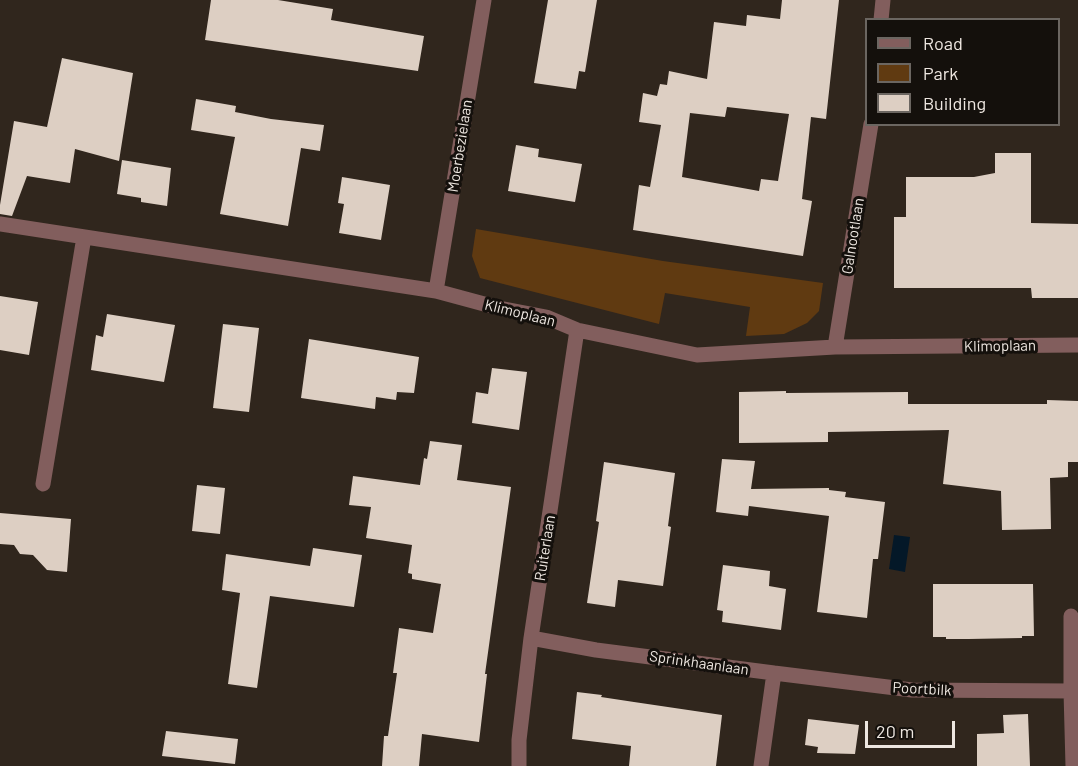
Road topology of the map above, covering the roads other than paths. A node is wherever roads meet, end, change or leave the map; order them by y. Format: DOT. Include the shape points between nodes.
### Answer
graph roads {
  1 [pos="484,0"];
  2 [pos="883,0"];
  3 [pos="881,18"];
  4 [pos="871,126"];
  5 [pos="0,224"];
  6 [pos="84,237"];
  7 [pos="436,291"];
  8 [pos="577,330"];
  9 [pos="1078,345"];
  10 [pos="835,347"];
  11 [pos="44,484"];
  12 [pos="1071,616"];
  13 [pos="531,638"];
  14 [pos="774,673"];
  15 [pos="1071,691"];
  16 [pos="519,766"];
  17 [pos="761,766"];
  18 [pos="1074,766"];
  1 -- 7 [label="street, Moerbezielaan"];
  2 -- 3 [label="street"];
  4 -- 10 [label="street, Galnootlaan"];
  5 -- 6 [label="street, Klimoplaan"];
  6 -- 7 [label="street, Klimoplaan"];
  6 -- 11 [label="street"];
  7 -- 8 [label="street, Klimoplaan" via="546,317"];
  8 -- 10 [label="street, Klimoplaan" via="697,355"];
  8 -- 13 [label="street, Ruiterlaan"];
  9 -- 10 [label="street, Klimoplaan"];
  12 -- 15 [label="street"];
  13 -- 14 [label="street, Sprinkhaanlaan"];
  13 -- 16 [label="street, Ruiterlaan"];
  14 -- 15 [label="street, Poortbilk" via="912,690"];
  14 -- 17 [label="street"];
  15 -- 18 [label="street"];
}
